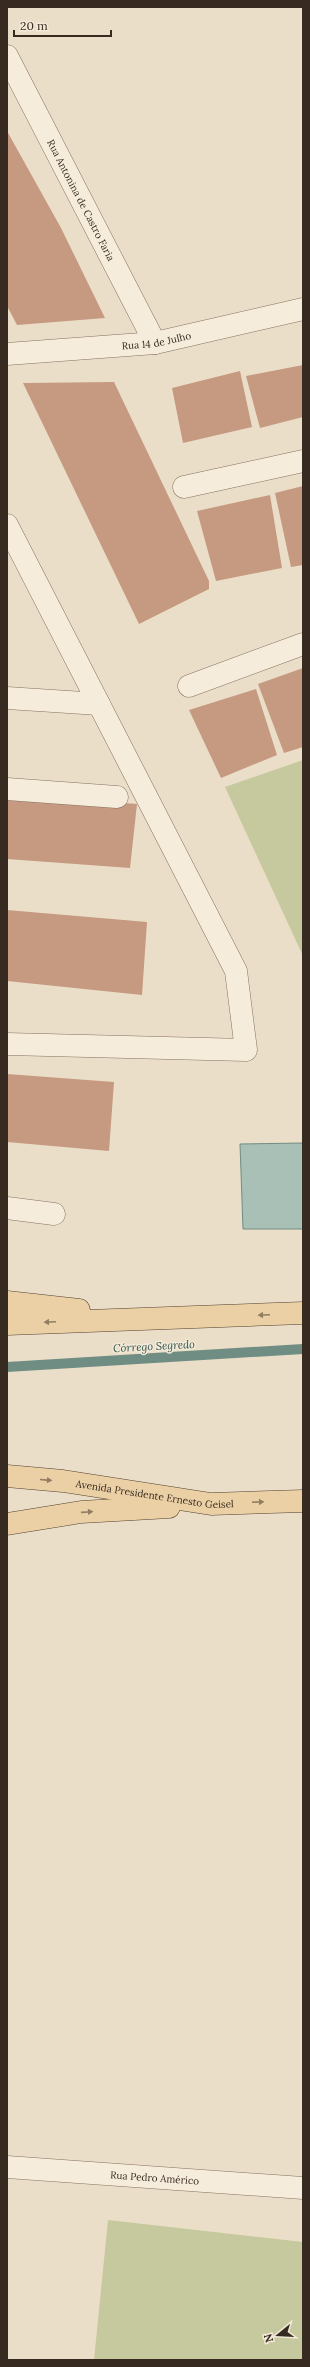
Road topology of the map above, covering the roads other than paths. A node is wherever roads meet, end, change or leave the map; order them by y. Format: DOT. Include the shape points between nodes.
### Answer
graph roads {
  1 [pos="7,56"];
  2 [pos="303,309"];
  3 [pos="155,343"];
  4 [pos="7,354"];
  5 [pos="303,461"];
  6 [pos="184,487"];
  7 [pos="7,525"];
  8 [pos="303,644"];
  9 [pos="190,686"];
  10 [pos="7,698"];
  11 [pos="99,704"];
  12 [pos="7,788"];
  13 [pos="117,797"];
  14 [pos="7,1044"];
  15 [pos="7,1208"];
  16 [pos="54,1214"];
  17 [pos="7,1302"];
  18 [pos="303,1313"];
  19 [pos="150,1318"];
  20 [pos="7,1324"];
  21 [pos="7,1476"];
  22 [pos="303,1501"];
  23 [pos="212,1504"];
  24 [pos="7,1524"];
  25 [pos="7,2167"];
  26 [pos="303,2188"];
  1 -- 3 [label="street, Rua Antonina de Castro Faria"];
  2 -- 3 [label="street, Rua 14 de Julho"];
  3 -- 4 [label="street, Rua 14 de Julho"];
  5 -- 6 [label="street"];
  7 -- 11 [label="street"];
  8 -- 9 [label="street"];
  10 -- 11 [label="street"];
  11 -- 14 [label="street" via="236,970 246,1050"];
  12 -- 13 [label="street"];
  15 -- 16 [label="street"];
  17 -- 19 [label="main road"];
  18 -- 19 [label="main road, one-way"];
  19 -- 20 [label="main road, one-way"];
  21 -- 23 [label="main road, Avenida Presidente Ernesto Geisel, one-way" via="63,1481"];
  23 -- 22 [label="main road, Avenida Presidente Ernesto Geisel, one-way"];
  24 -- 23 [label="main road, one-way" via="81,1512"];
  25 -- 26 [label="street, Rua Pedro Américo"];
}
